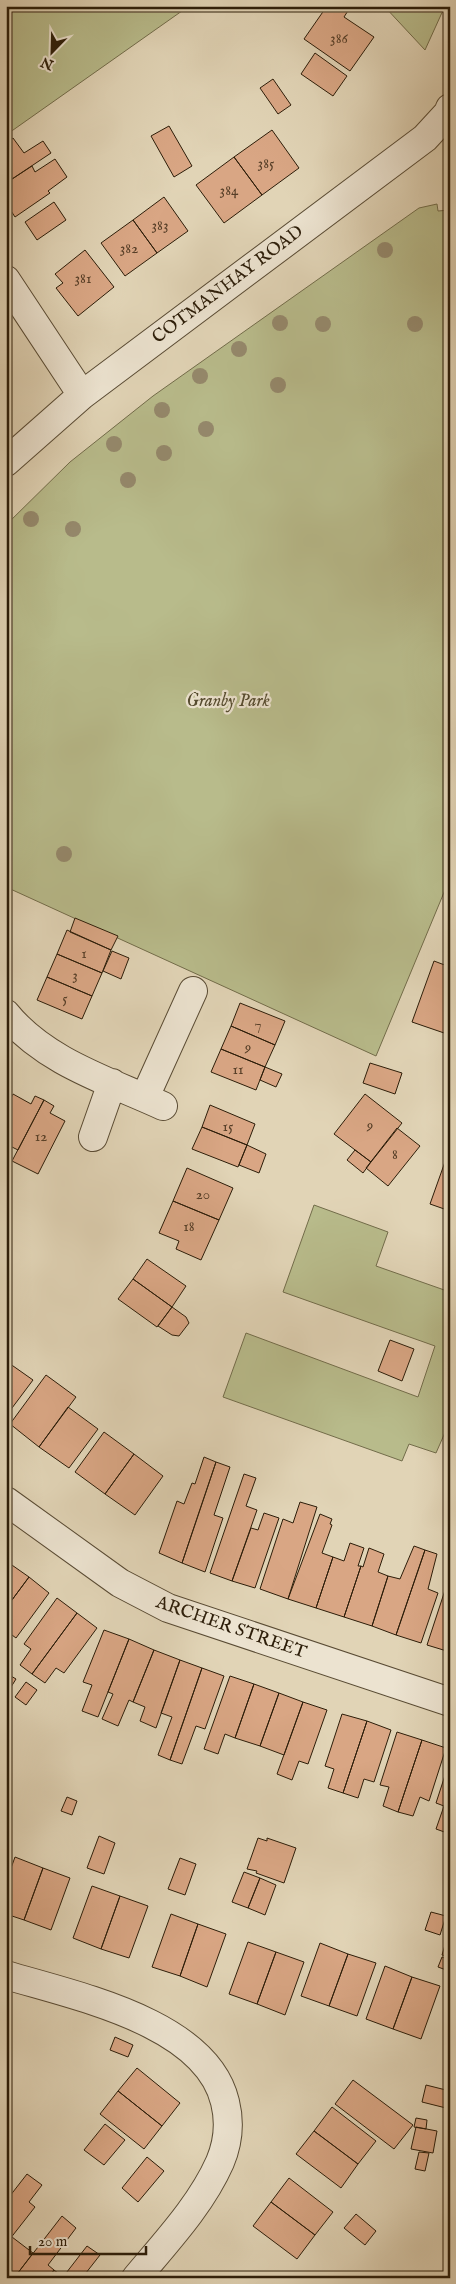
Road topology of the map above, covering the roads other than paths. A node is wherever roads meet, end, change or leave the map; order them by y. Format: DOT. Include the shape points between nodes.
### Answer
graph roads {
  1 [pos="449,112"];
  2 [pos="6,280"];
  3 [pos="82,395"];
  4 [pos="6,462"];
  5 [pos="193,991"];
  6 [pos="6,1014"];
  7 [pos="112,1083"];
  8 [pos="93,1137"];
  9 [pos="6,1501"];
  10 [pos="450,1702"];
  11 [pos="6,1975"];
  12 [pos="136,2278"];
  1 -- 3 [label="street, COTMANHAY ROAD" via="425,138"];
  2 -- 3 [label="street"];
  3 -- 4 [label="street, COTMANHAY ROAD"];
  5 -- 7 [label="street" via="154,1102"];
  6 -- 7 [label="street" via="46,1050"];
  7 -- 8 [label="street"];
  9 -- 10 [label="street, ARCHER STREET" via="120,1583 168,1608"];
  11 -- 12 [label="street" via="139,2019 188,2047 216,2076 228,2126 221,2160 198,2200"];
}
